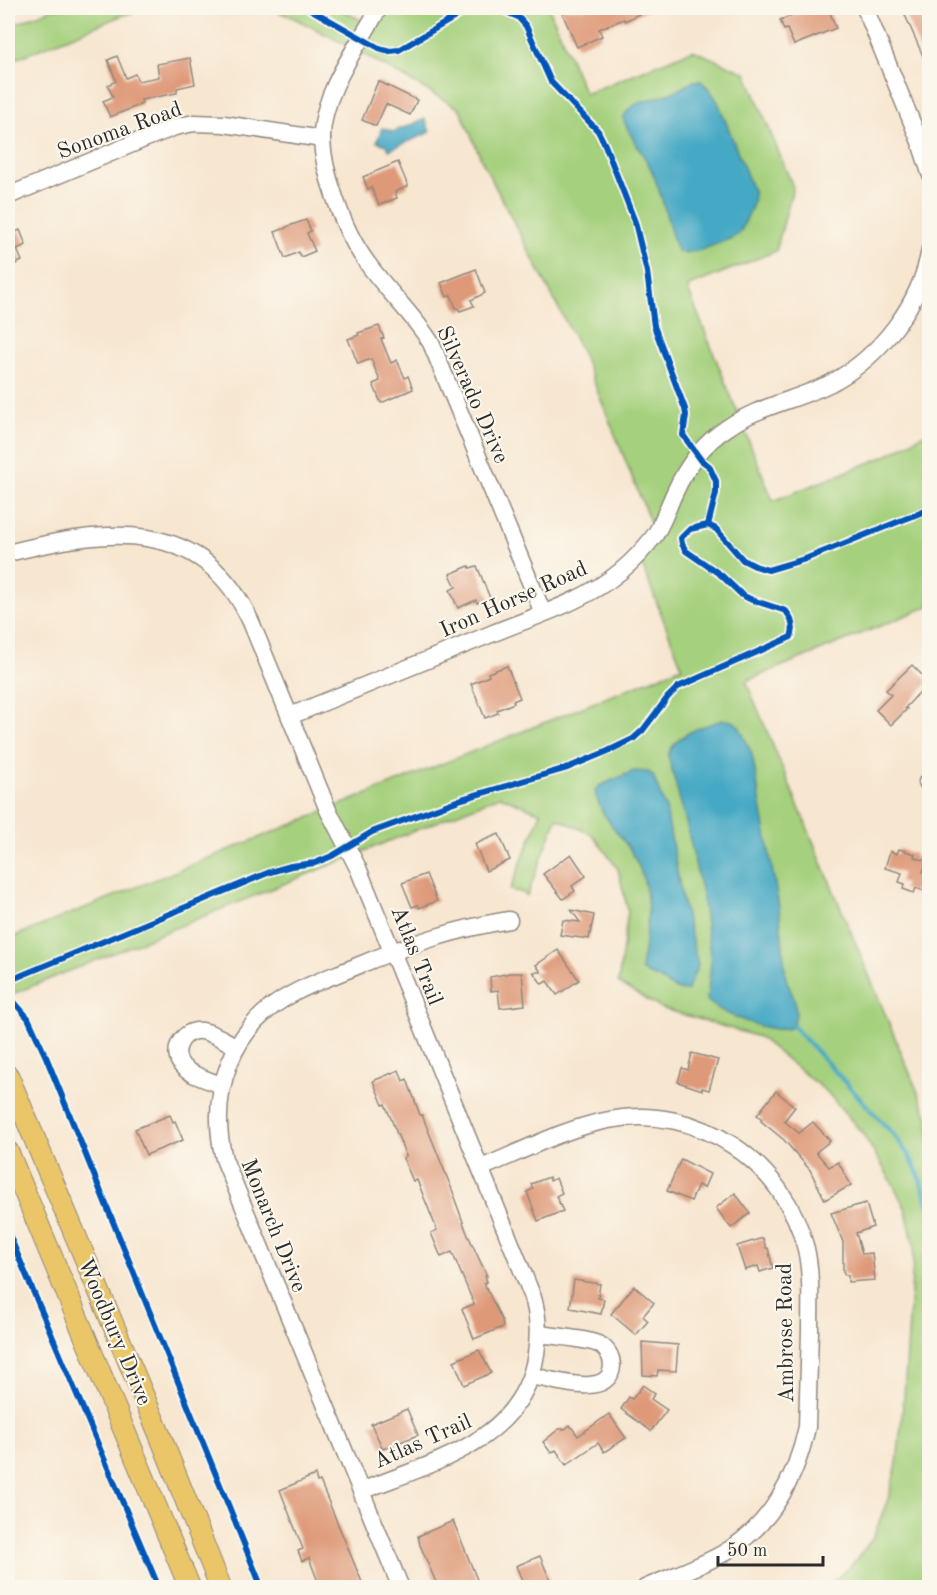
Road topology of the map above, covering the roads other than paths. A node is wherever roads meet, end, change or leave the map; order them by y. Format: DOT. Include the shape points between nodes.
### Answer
graph roads {
  1 [pos="379,8"];
  2 [pos="865,8"];
  3 [pos="322,139"];
  4 [pos="930,173"];
  5 [pos="8,196"];
  6 [pos="930,249"];
  7 [pos="8,553"];
  8 [pos="543,613"];
  9 [pos="290,716"];
  10 [pos="509,920"];
  11 [pos="392,951"];
  12 [pos="237,1047"];
  13 [pos="8,1076"];
  14 [pos="221,1085"];
  15 [pos="8,1152"];
  16 [pos="481,1168"];
  17 [pos="539,1334"];
  18 [pos="531,1376"];
  19 [pos="361,1491"];
  20 [pos="674,1582"];
  21 [pos="190,1587"];
  22 [pos="221,1587"];
  23 [pos="401,1587"];
  24 [pos="645,1587"];
  1 -- 3 [label="street, Silverado Drive" via="333,91"];
  2 -- 4 [label="street"];
  3 -- 5 [label="street, Sonoma Road" via="194,123 144,139"];
  3 -- 8 [label="street, Silverado Drive" via="331,185 352,240 431,343"];
  6 -- 8 [label="street, Iron Horse Road" via="919,286 904,315 862,362 831,382 744,417 715,436 686,470 655,534 638,555 599,587"];
  7 -- 9 [label="street, Atlas Trail" via="117,536 165,540 187,550 223,578 241,602"];
  8 -- 9 [label="street, Iron Horse Road"];
  9 -- 11 [label="street, Atlas Trail"];
  10 -- 11 [label="street, Monarch Drive" via="449,932"];
  11 -- 12 [label="street, Monarch Drive" via="294,992 253,1026"];
  11 -- 16 [label="street, Atlas Trail"];
  12 -- 14 [label="street, Monarch Drive"];
  12 -- 14 [label="street" via="200,1031 187,1035 178,1046 178,1060 184,1068"];
  13 -- 22 [label="main road, Woodbury Drive"];
  14 -- 19 [label="street, Monarch Drive" via="218,1122 224,1159"];
  15 -- 21 [label="main road, Woodbury Drive"];
  16 -- 17 [label="street, Atlas Trail" via="532,1295"];
  16 -- 20 [label="street, Ambrose Road" via="586,1125 637,1116 661,1117 704,1129 742,1152 772,1181 793,1214 806,1250 811,1280 807,1427 802,1448 789,1484 751,1533"];
  17 -- 18 [label="street, Atlas Trail"];
  17 -- 18 [label="street" via="601,1345 610,1356 612,1370 603,1382 587,1386"];
  18 -- 19 [label="street, Atlas Trail" via="516,1406 476,1443"];
  19 -- 23 [label="street, Monarch Drive"];
  20 -- 24 [label="street, Ambrose Road"];
}
